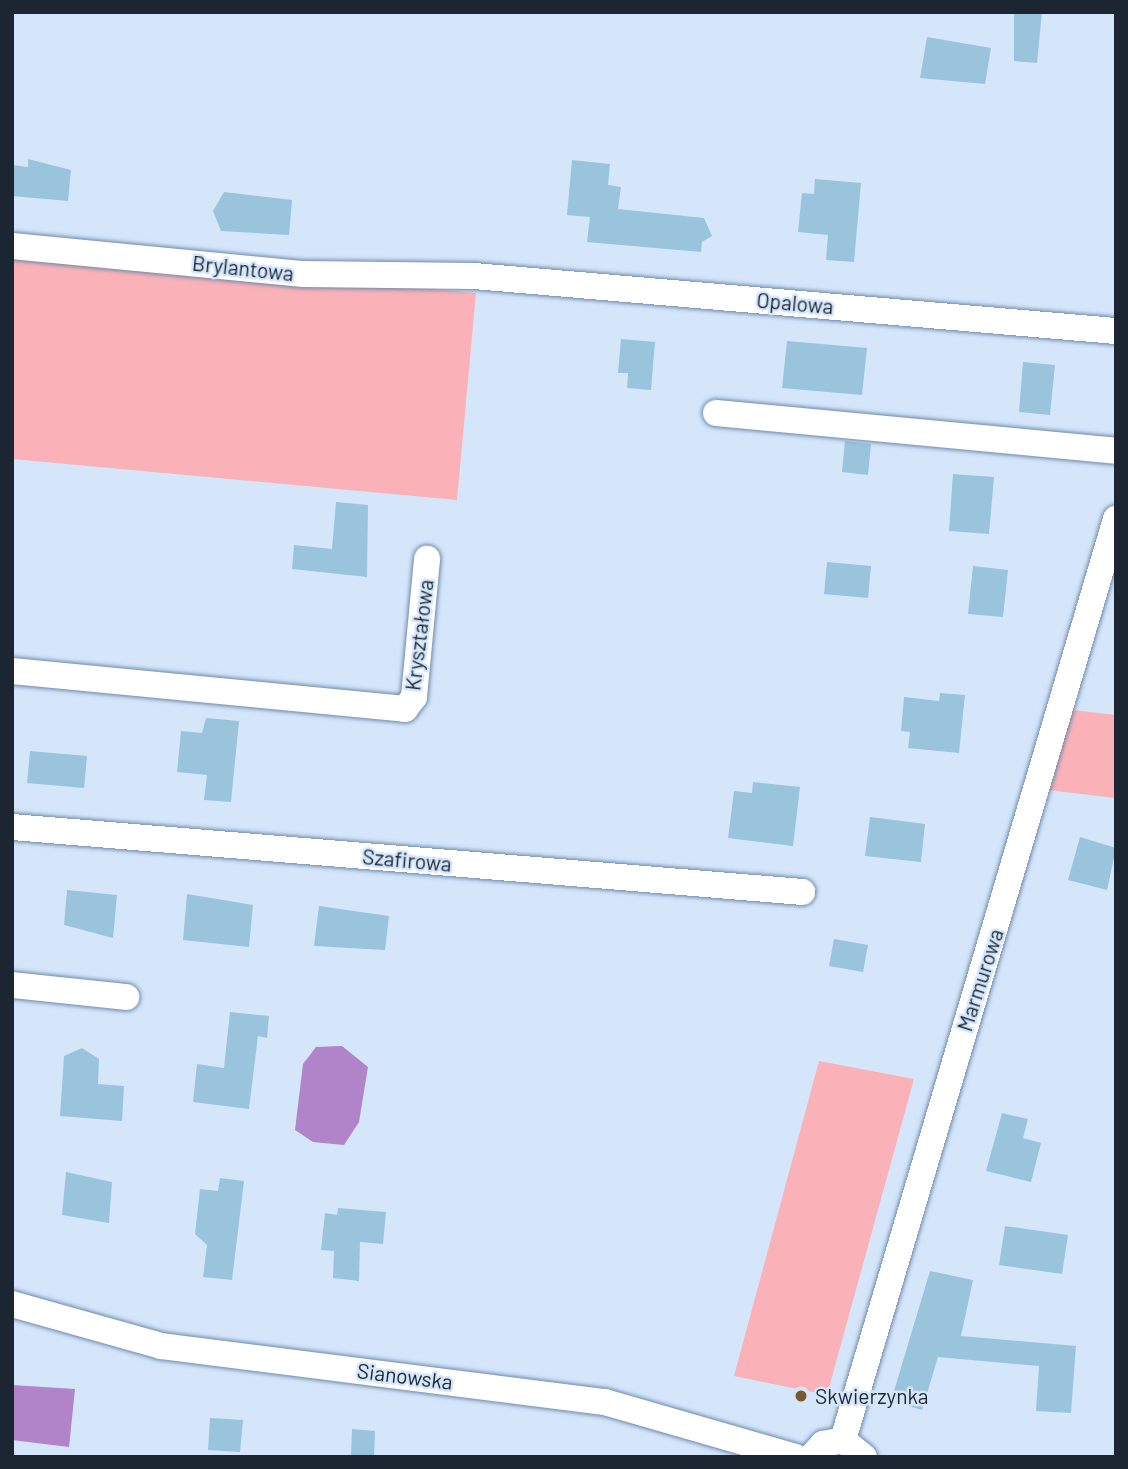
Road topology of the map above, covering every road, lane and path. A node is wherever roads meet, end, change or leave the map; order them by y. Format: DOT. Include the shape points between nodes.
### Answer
graph roads {
  1 [pos="12,246"];
  2 [pos="474,275"];
  3 [pos="1116,331"];
  4 [pos="716,413"];
  5 [pos="1116,451"];
  6 [pos="1116,519"];
  7 [pos="427,559"];
  8 [pos="12,671"];
  9 [pos="12,827"];
  10 [pos="802,892"];
  11 [pos="12,985"];
  12 [pos="126,997"];
  13 [pos="12,1304"];
  14 [pos="843,1440"];
  15 [pos="795,1457"];
  16 [pos="811,1457"];
  17 [pos="864,1457"];
  1 -- 2 [label="street, Brylantowa" via="304,274"];
  2 -- 3 [label="street, Opalowa"];
  4 -- 5 [label="street"];
  6 -- 14 [label="street, Marmurowa"];
  7 -- 8 [label="street, Kryształowa" via="414,697 405,709"];
  9 -- 10 [label="street, Szafirowa"];
  11 -- 12 [label="street"];
  13 -- 15 [label="street, Sianowska" via="161,1346 605,1402"];
  14 -- 16 [label="street" via="823,1444"];
  14 -- 17 [label="street"];
}
